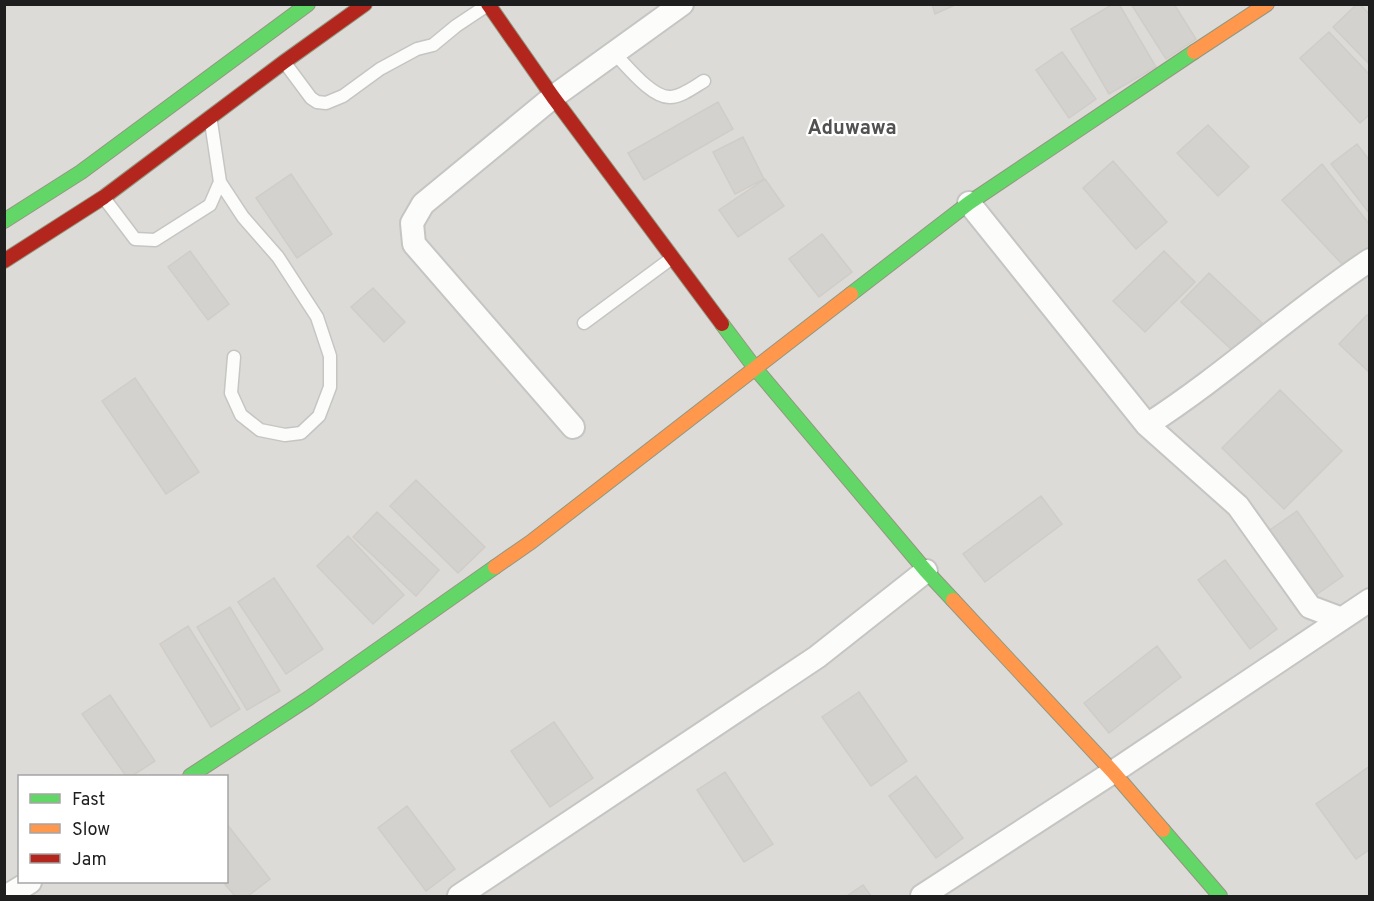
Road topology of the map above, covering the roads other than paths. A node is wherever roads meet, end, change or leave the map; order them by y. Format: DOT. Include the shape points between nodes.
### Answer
graph roads {
  1 [pos="308,4"];
  2 [pos="365,4"];
  3 [pos="682,4"];
  4 [pos="1267,4"];
  5 [pos="488,5"];
  6 [pos="615,54"];
  7 [pos="284,62"];
  8 [pos="704,81"];
  9 [pos="554,97"];
  10 [pos="210,117"];
  11 [pos="220,182"];
  12 [pos="104,197"];
  13 [pos="969,203"];
  14 [pos="4,221"];
  15 [pos="673,258"];
  16 [pos="1370,260"];
  17 [pos="4,261"];
  18 [pos="584,323"];
  19 [pos="234,357"];
  20 [pos="755,368"];
  21 [pos="1147,425"];
  22 [pos="573,427"];
  23 [pos="927,571"];
  24 [pos="1370,600"];
  25 [pos="1342,619"];
  26 [pos="1113,772"];
  27 [pos="193,775"];
  28 [pos="28,883"];
  29 [pos="7,897"];
  30 [pos="459,897"];
  31 [pos="922,897"];
  32 [pos="1220,897"];
  1 -- 14 [label="main road" via="81,172"];
  2 -- 7 [label="main road"];
  3 -- 6 [label="street"];
  4 -- 13 [label="main road"];
  5 -- 7 [label="lane" via="433,45 380,69 343,96 326,103 311,98"];
  5 -- 9 [label="main road"];
  6 -- 8 [label="lane" via="657,95 676,96"];
  6 -- 9 [label="street"];
  7 -- 10 [label="main road"];
  9 -- 15 [label="main road"];
  9 -- 22 [label="street" via="423,204 412,223 414,244"];
  10 -- 11 [label="lane"];
  10 -- 12 [label="main road"];
  11 -- 12 [label="lane" via="210,205 155,240 135,239"];
  11 -- 19 [label="lane" via="243,217 278,257 317,317 330,356 330,387 319,416 301,433 285,435 260,430 241,414 231,393"];
  12 -- 17 [label="main road"];
  13 -- 20 [label="main road"];
  13 -- 21 [label="street"];
  15 -- 18 [label="lane"];
  15 -- 20 [label="main road"];
  16 -- 21 [label="street"];
  20 -- 23 [label="main road"];
  20 -- 27 [label="main road" via="531,542"];
  21 -- 25 [label="street" via="1238,506 1310,607"];
  23 -- 26 [label="main road"];
  23 -- 30 [label="street" via="817,657"];
  24 -- 25 [label="street"];
  25 -- 26 [label="street"];
  26 -- 31 [label="street"];
  26 -- 32 [label="main road"];
  28 -- 29 [label="street"];
}
